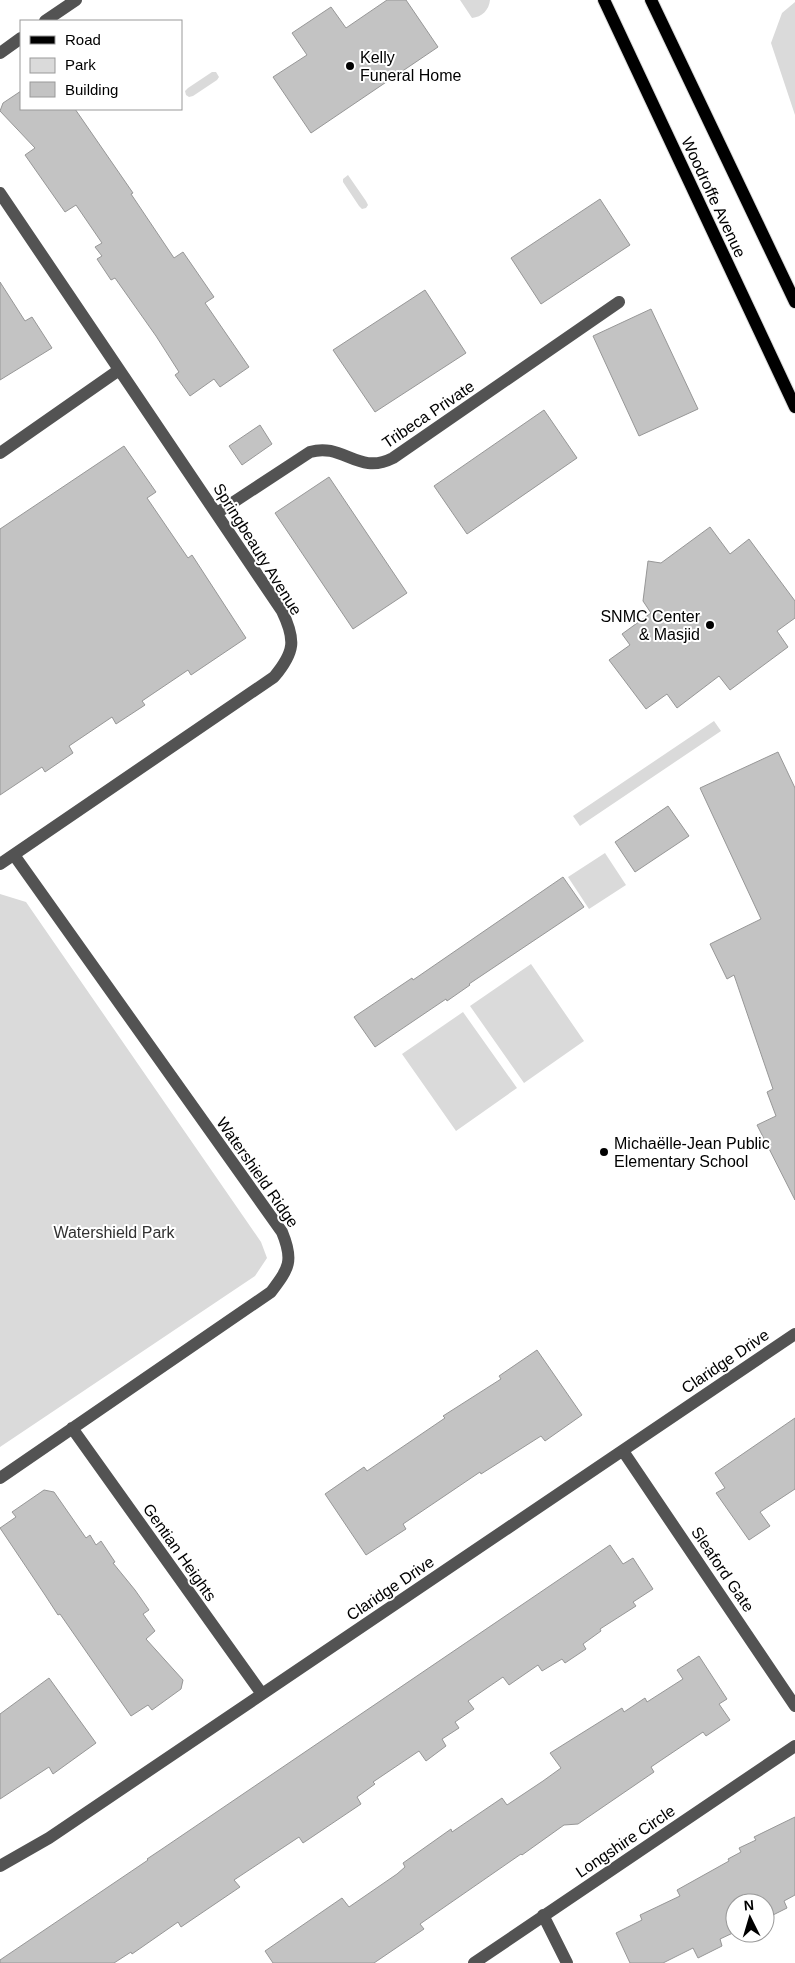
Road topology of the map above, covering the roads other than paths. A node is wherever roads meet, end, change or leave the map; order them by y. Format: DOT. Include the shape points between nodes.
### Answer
graph roads {
  1 [pos="76,0"];
  2 [pos="604,0"];
  3 [pos="651,0"];
  4 [pos="46,20"];
  5 [pos="20,39"];
  6 [pos="0,53"];
  7 [pos="0,193"];
  8 [pos="619,302"];
  9 [pos="795,302"];
  10 [pos="119,370"];
  11 [pos="795,407"];
  12 [pos="0,453"];
  13 [pos="217,513"];
  14 [pos="14,855"];
  15 [pos="0,864"];
  16 [pos="795,1334"];
  17 [pos="72,1428"];
  18 [pos="624,1451"];
  19 [pos="0,1478"];
  20 [pos="262,1694"];
  21 [pos="795,1706"];
  22 [pos="795,1746"];
  23 [pos="0,1866"];
  24 [pos="544,1916"];
  25 [pos="474,1963"];
  26 [pos="567,1963"];
  1 -- 4 [label="street"];
  2 -- 11 [label="main road, Woodroffe Avenue"];
  3 -- 9 [label="main road, Woodroffe Avenue"];
  5 -- 6 [label="street"];
  7 -- 10 [label="street, Springbeauty Avenue"];
  8 -- 13 [label="street, Tribeca Private" via="393,458 367,464 327,450 310,452"];
  10 -- 12 [label="street"];
  10 -- 13 [label="street, Springbeauty Avenue"];
  13 -- 14 [label="street, Springbeauty Avenue" via="288,623 292,643 287,662 274,677"];
  14 -- 15 [label="street, Springbeauty Avenue"];
  14 -- 17 [label="street, Watershield Ridge" via="282,1232 289,1249 287,1271 271,1292"];
  16 -- 18 [label="street, Claridge Drive"];
  17 -- 19 [label="street, Watershield Ridge"];
  17 -- 20 [label="street, Gentian Heights"];
  18 -- 20 [label="street, Claridge Drive"];
  18 -- 21 [label="street, Sleaford Gate"];
  20 -- 23 [label="street, Claridge Drive" via="49,1838"];
  22 -- 24 [label="street, Longshire Circle"];
  24 -- 25 [label="street, Longshire Circle"];
  24 -- 26 [label="street"];
}
